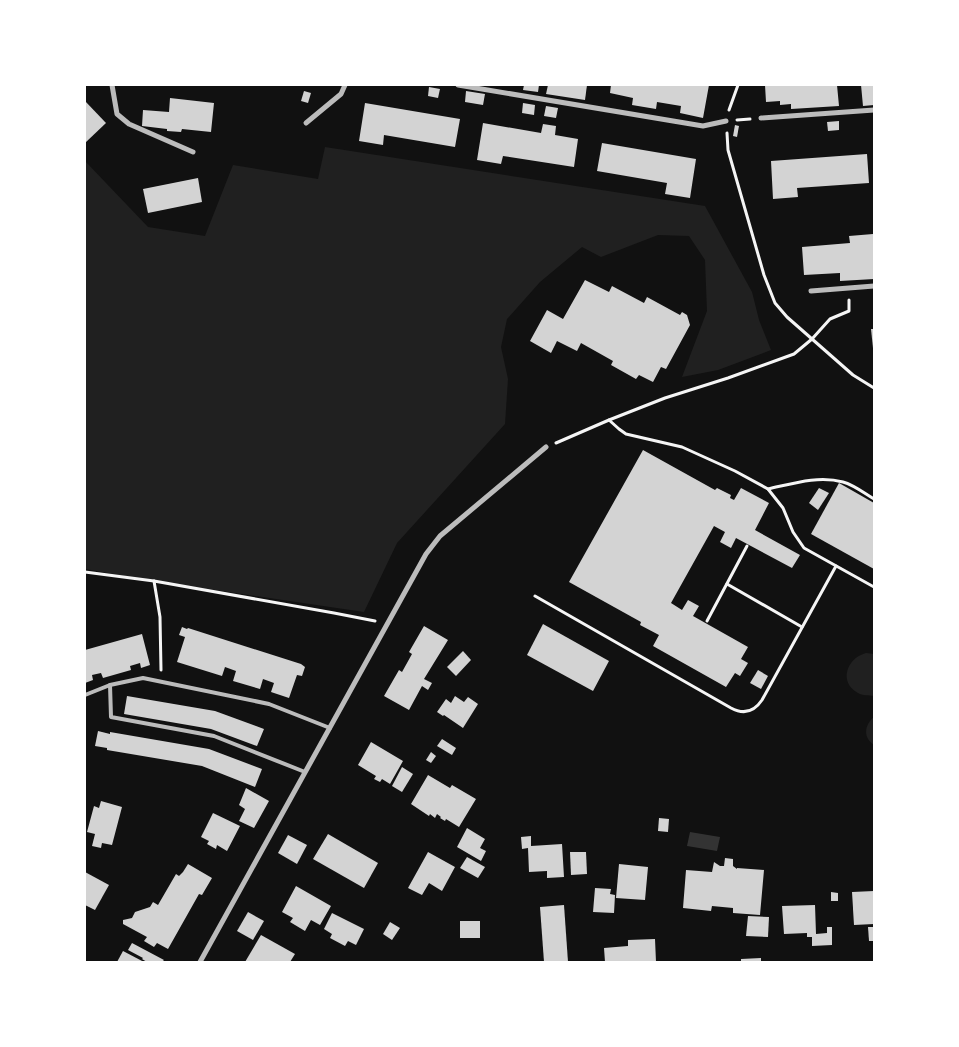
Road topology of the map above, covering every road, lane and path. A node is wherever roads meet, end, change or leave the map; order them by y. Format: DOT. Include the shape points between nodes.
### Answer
graph roads {
  1 [pos="112,85"];
  2 [pos="345,85"];
  3 [pos="458,85"];
  4 [pos="738,85"];
  5 [pos="874,110"];
  6 [pos="761,118"];
  7 [pos="726,121"];
  8 [pos="306,123"];
  9 [pos="193,152"];
  10 [pos="874,286"];
  11 [pos="848,288"];
  12 [pos="811,291"];
  13 [pos="812,339"];
  14 [pos="874,388"];
  15 [pos="609,420"];
  16 [pos="546,447"];
  17 [pos="768,489"];
  18 [pos="874,499"];
  19 [pos="747,546"];
  20 [pos="836,566"];
  21 [pos="85,572"];
  22 [pos="154,581"];
  23 [pos="726,584"];
  24 [pos="874,587"];
  25 [pos="535,596"];
  26 [pos="707,621"];
  27 [pos="386,624"];
  28 [pos="802,626"];
  29 [pos="161,682"];
  30 [pos="110,685"];
  31 [pos="85,695"];
  32 [pos="330,728"];
  33 [pos="305,772"];
  34 [pos="200,962"];
  1 -- 9 [label="street" via="117,114 130,124"];
  2 -- 8 [label="street" via="341,94"];
  3 -- 7 [label="street" via="704,126"];
  4 -- 7 [label="path"];
  5 -- 6 [label="street"];
  6 -- 7 [label="path"];
  7 -- 13 [label="path" via="728,150 770,293 780,310"];
  10 -- 11 [label="street"];
  11 -- 12 [label="street"];
  11 -- 13 [label="path" via="849,311 830,319"];
  13 -- 14 [label="path" via="853,375"];
  13 -- 15 [label="path" via="785,358"];
  15 -- 16 [label="path"];
  15 -- 17 [label="path" via="626,434 691,451"];
  16 -- 27 [label="street" via="440,536 426,554"];
  17 -- 18 [label="path" via="809,480 837,481"];
  17 -- 20 [label="path" via="784,508 797,540 804,548"];
  19 -- 23 [label="path"];
  20 -- 24 [label="path"];
  20 -- 28 [label="path"];
  21 -- 22 [label="path"];
  22 -- 27 [label="path"];
  22 -- 29 [label="path" via="160,617"];
  23 -- 26 [label="path"];
  23 -- 28 [label="path"];
  25 -- 28 [label="path" via="741,712 758,706"];
  27 -- 32 [label="street"];
  29 -- 30 [label="lane" via="143,678"];
  29 -- 32 [label="lane" via="269,704"];
  30 -- 31 [label="lane"];
  30 -- 33 [label="lane" via="111,717 214,736"];
  32 -- 33 [label="street"];
  33 -- 34 [label="street"];
}
